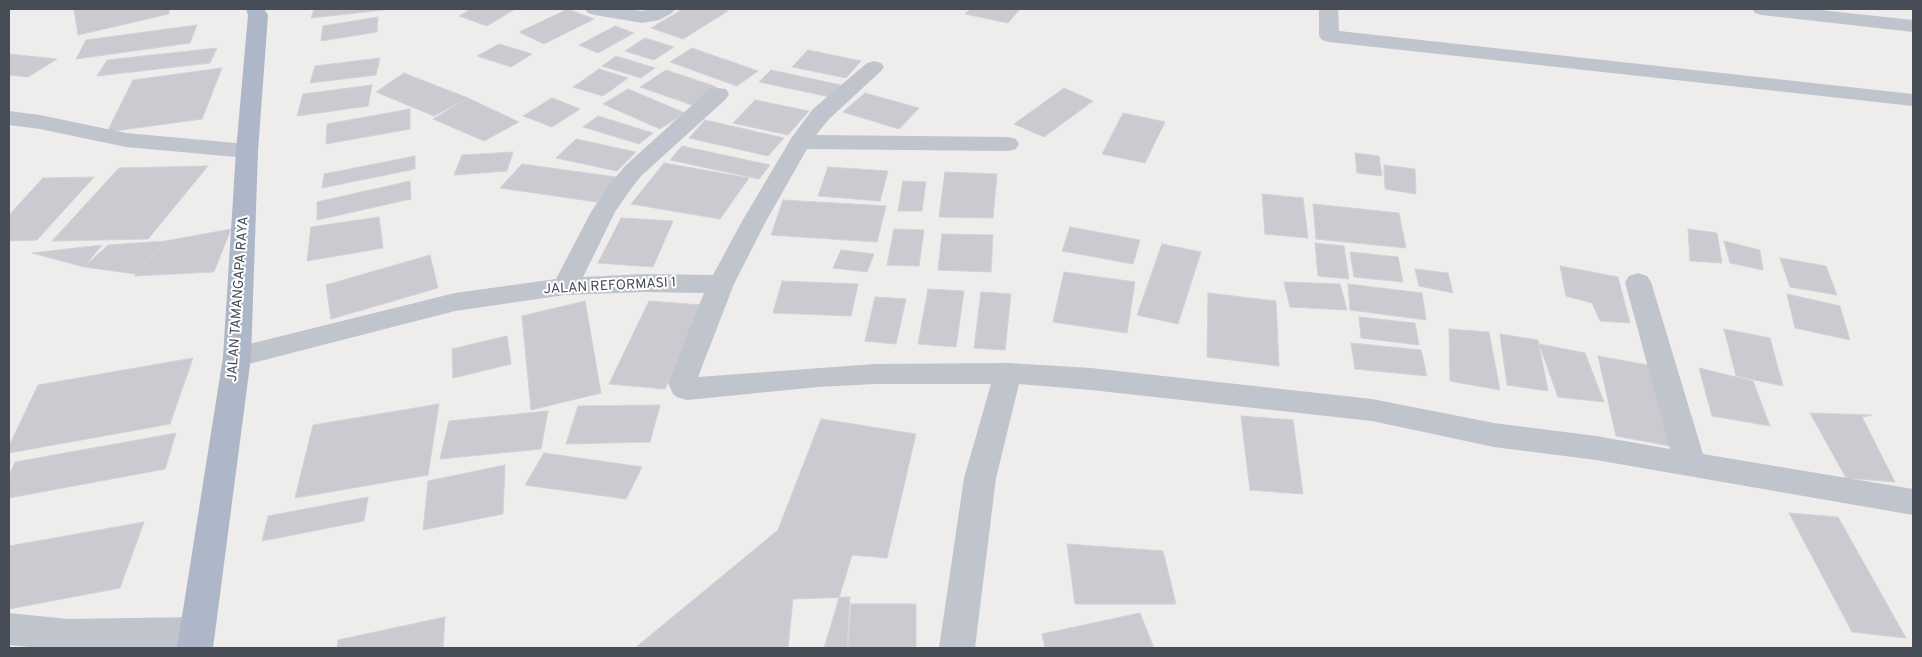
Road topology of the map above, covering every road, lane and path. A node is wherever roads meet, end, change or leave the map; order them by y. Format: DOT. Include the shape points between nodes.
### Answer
graph roads {
  1 [pos="255,9"];
  2 [pos="595,9"];
  3 [pos="665,9"];
  4 [pos="1329,9"];
  5 [pos="1764,9"];
  6 [pos="1913,26"];
  7 [pos="874,67"];
  8 [pos="718,94"];
  9 [pos="1913,100"];
  10 [pos="9,118"];
  11 [pos="800,142"];
  12 [pos="1008,144"];
  13 [pos="247,151"];
  14 [pos="1638,282"];
  15 [pos="721,284"];
  16 [pos="565,286"];
  17 [pos="237,357"];
  18 [pos="1008,373"];
  19 [pos="1690,464"];
  20 [pos="1913,502"];
  21 [pos="9,629"];
  22 [pos="196,641"];
  23 [pos="957,648"];
  1 -- 13 [label="main road, JALAN TAMANGAPA RAYA" via="258,15"];
  2 -- 3 [label="street" via="642,17"];
  4 -- 9 [label="street" via="1329,36"];
  5 -- 6 [label="street"];
  7 -- 11 [label="street" via="821,114"];
  8 -- 16 [label="street" via="633,171 618,189"];
  10 -- 13 [label="street" via="126,140"];
  11 -- 12 [label="street"];
  11 -- 15 [label="street"];
  13 -- 17 [label="main road, JALAN TAMANGAPA RAYA"];
  14 -- 19 [label="street"];
  15 -- 16 [label="street, JALAN REFORMASI 1"];
  15 -- 18 [label="street" via="684,376 683,386 687,389 846,375"];
  16 -- 17 [label="street, JALAN REFORMASI 1" via="432,307"];
  17 -- 22 [label="main road, JALAN TAMANGAPA RAYA"];
  18 -- 19 [label="street" via="1372,410 1494,435"];
  18 -- 23 [label="street" via="980,478"];
  19 -- 20 [label="street"];
  21 -- 22 [label="street"];
}
